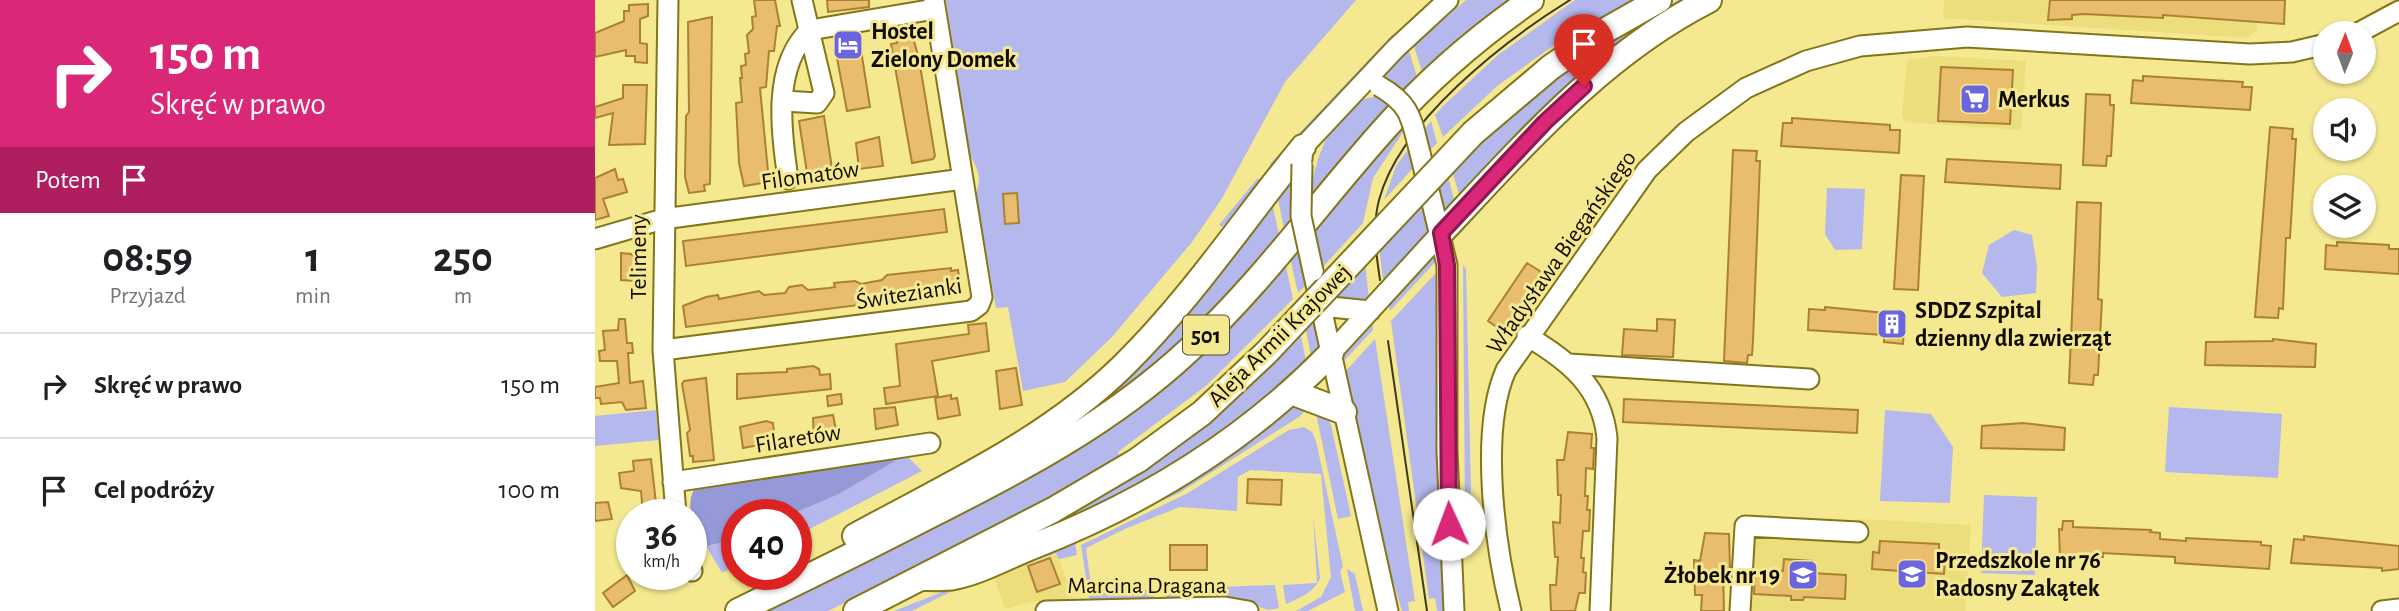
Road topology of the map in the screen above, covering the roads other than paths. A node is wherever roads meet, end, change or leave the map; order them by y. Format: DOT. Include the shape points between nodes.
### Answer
graph roads {
  1 [pos="668,0"];
  2 [pos="802,0"];
  3 [pos="1448,0"];
  4 [pos="1531,0"];
  5 [pos="1659,0"];
  6 [pos="1709,0"];
  7 [pos="934,4"];
  8 [pos="2399,11"];
  9 [pos="2377,23"];
  10 [pos="810,30"];
  11 [pos="2313,47"];
  12 [pos="1372,83"];
  13 [pos="784,102"];
  14 [pos="1303,155"];
  15 [pos="787,179"];
  16 [pos="963,179"];
  17 [pos="663,219"];
  18 [pos="1441,233"];
  19 [pos="595,239"];
  20 [pos="1321,306"];
  21 [pos="1370,312"];
  22 [pos="1527,336"];
  23 [pos="663,350"];
  24 [pos="1331,354"];
  25 [pos="1566,363"];
  26 [pos="1809,379"];
  27 [pos="1291,393"];
  28 [pos="1344,412"];
  29 [pos="930,443"];
  30 [pos="673,482"];
  31 [pos="675,499"];
  32 [pos="1858,532"];
  33 [pos="812,573"];
  34 [pos="812,575"];
  35 [pos="922,578"];
  36 [pos="782,590"];
  37 [pos="2399,609"];
  38 [pos="738,611"];
  39 [pos="856,611"];
  40 [pos="1046,611"];
  41 [pos="1248,611"];
  42 [pos="1388,611"];
  43 [pos="1454,611"];
  44 [pos="1511,611"];
  45 [pos="1600,611"];
  46 [pos="1740,611"];
  47 [pos="2382,611"];
  1 -- 17 [label="street, Telimeny"];
  2 -- 10 [label="street"];
  3 -- 12 [label="street"];
  4 -- 34 [label="main road, 501" via="1433,79 1236,304 1145,389 1062,446"];
  5 -- 35 [label="main road, Aleja Armii Krajowej / 501, bridge" via="1551,67 1473,133 1266,353 1202,413 1138,460"];
  6 -- 18 [label="main road" via="1658,29 1584,86"];
  7 -- 10 [label="street"];
  7 -- 16 [label="street, Świtezianki"];
  8 -- 9 [label="street"];
  10 -- 13 [label="street" via="799,40 789,66"];
  10 -- 13 [label="street" via="824,93 817,103"];
  11 -- 22 [label="street, Władysława Biegańskiego" via="2250,54 1966,37 1891,42 1806,61 1747,88 1666,150"];
  12 -- 14 [label="street"];
  12 -- 18 [label="street, bridge" via="1403,102 1410,113"];
  13 -- 15 [label="street" via="780,124"];
  14 -- 20 [label="street, bridge" via="1301,216"];
  14 -- 33 [label="main road" via="1169,316 1093,393 1035,436 849,539"];
  16 -- 17 [label="street, Filomatów"];
  16 -- 23 [label="street, Świtezianki" via="982,297 971,311"];
  17 -- 19 [label="street, Filomatów"];
  17 -- 23 [label="street, Telimeny"];
  18 -- 21 [label="street"];
  18 -- 43 [label="street" via="1447,265 1447,451"];
  20 -- 21 [label="street"];
  20 -- 24 [label="street"];
  21 -- 24 [label="street"];
  22 -- 25 [label="street"];
  22 -- 44 [label="street, Władysława Biegańskiego" via="1499,384 1493,415 1495,513"];
  23 -- 30 [label="street, Telimeny"];
  24 -- 27 [label="main road"];
  24 -- 28 [label="street"];
  25 -- 26 [label="street"];
  25 -- 45 [label="street" via="1593,390 1605,424"];
  27 -- 28 [label="main road"];
  27 -- 35 [label="main road" via="1215,452 1133,503 954,578"];
  28 -- 42 [label="street"];
  29 -- 30 [label="street, Filaretów"];
  30 -- 31 [label="street, Telimeny"];
  32 -- 46 [label="street" via="1745,526"];
  35 -- 39 [label="main road, Aleja Armii Krajowej / 501"];
  36 -- 38 [label="main road, 501"];
  37 -- 47 [label="street"];
  40 -- 41 [label="street, Marcina Dragana" via="1225,607"];
}
